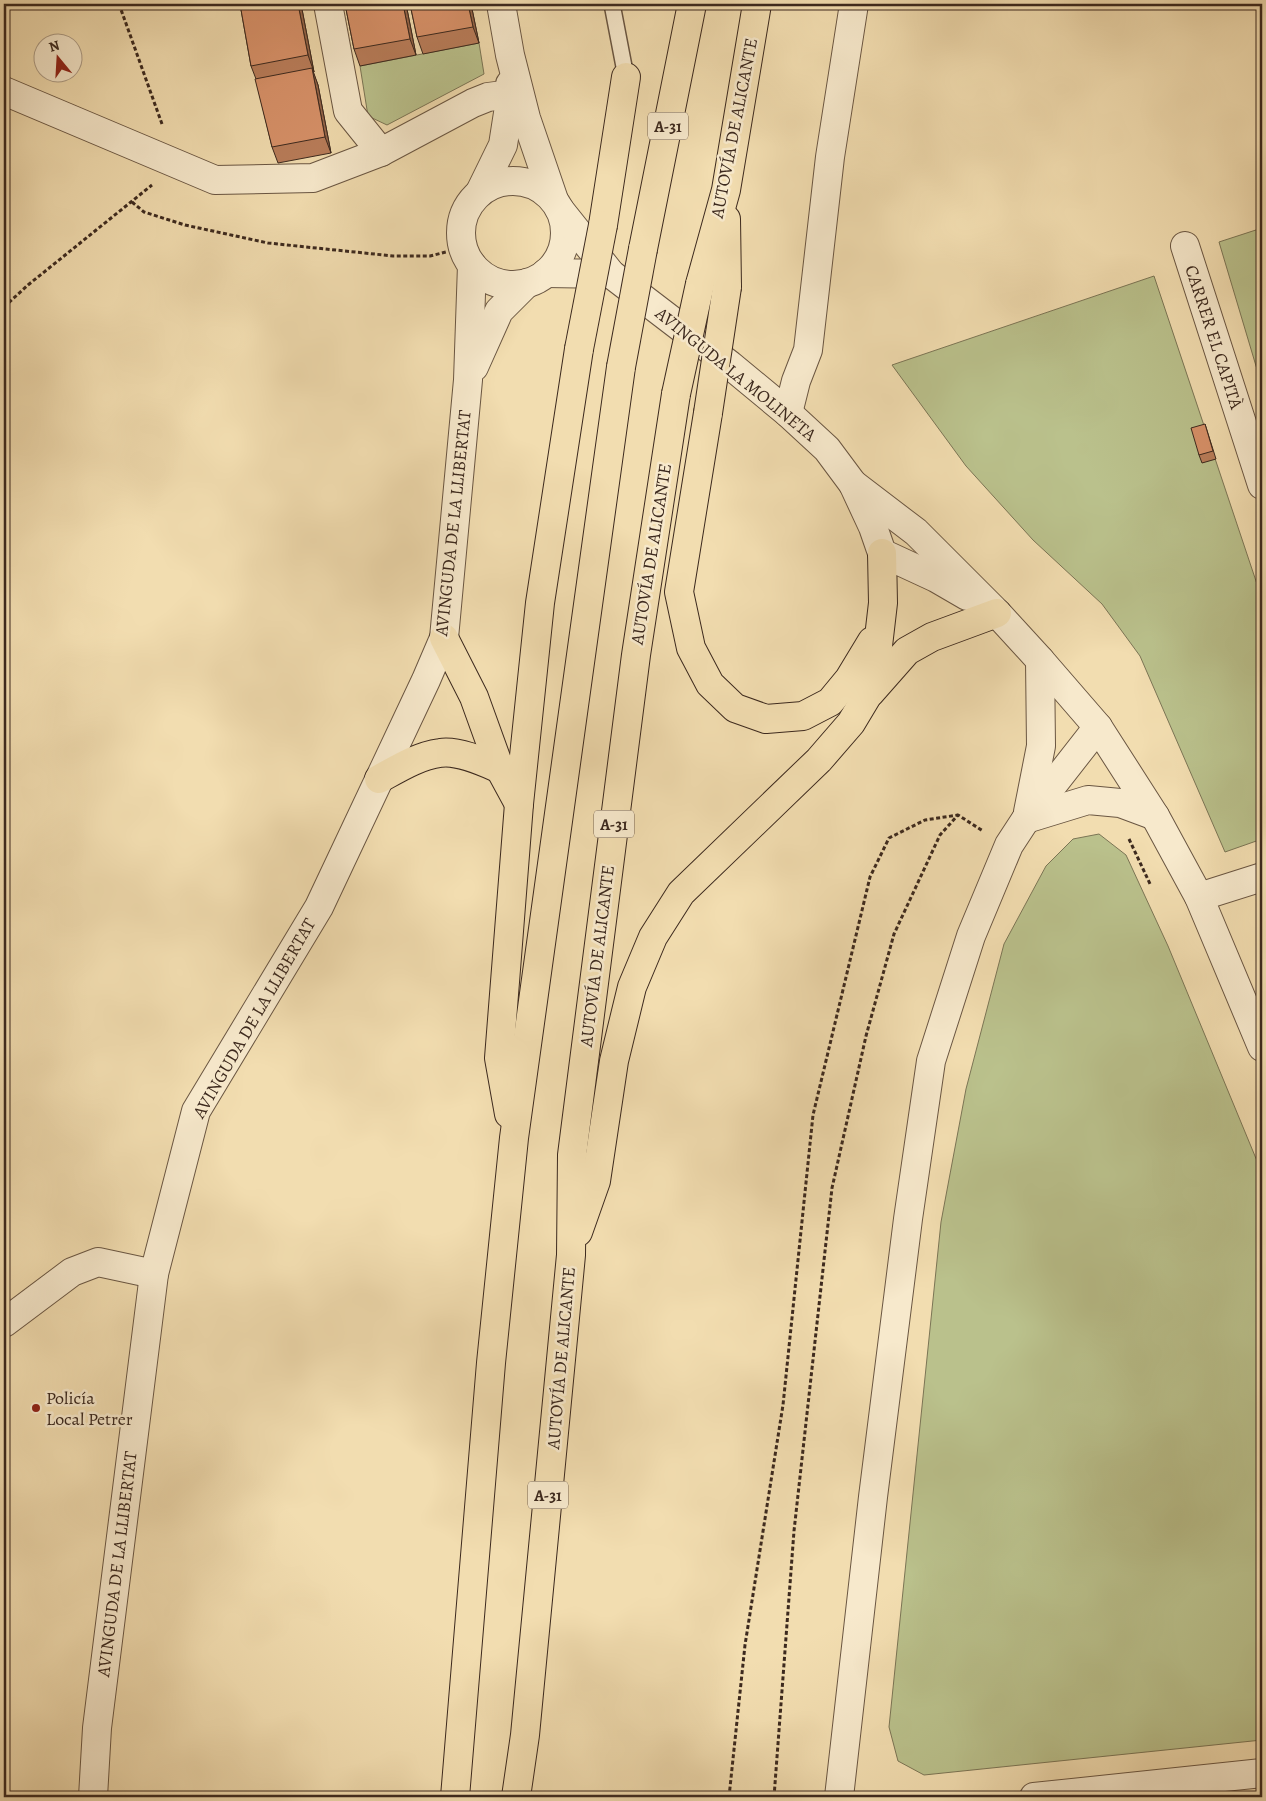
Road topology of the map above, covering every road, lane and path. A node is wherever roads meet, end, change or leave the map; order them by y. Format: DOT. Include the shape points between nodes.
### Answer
graph roads {
  1 [pos="119,4"];
  2 [pos="328,4"];
  3 [pos="501,4"];
  4 [pos="612,4"];
  5 [pos="692,4"];
  6 [pos="758,4"];
  7 [pos="854,4"];
  8 [pos="510,56"];
  9 [pos="626,77"];
  10 [pos="4,91"];
  11 [pos="510,94"];
  12 [pos="381,152"];
  13 [pos="178,165"];
  14 [pos="726,190"];
  15 [pos="480,192"];
  16 [pos="132,202"];
  17 [pos="557,205"];
  18 [pos="1185,246"];
  19 [pos="467,256"];
  20 [pos="611,274"];
  21 [pos="537,278"];
  22 [pos="4,307"];
  23 [pos="468,380"];
  24 [pos="788,413"];
  25 [pos="1261,474"];
  26 [pos="853,484"];
  27 [pos="882,553"];
  28 [pos="997,613"];
  29 [pos="880,630"];
  30 [pos="444,638"];
  31 [pos="1040,660"];
  32 [pos="866,698"];
  33 [pos="1098,728"];
  34 [pos="500,769"];
  35 [pos="380,780"];
  36 [pos="519,804"];
  37 [pos="958,815"];
  38 [pos="1155,816"];
  39 [pos="1026,819"];
  40 [pos="983,831"];
  41 [pos="1123,836"];
  42 [pos="1262,877"];
  43 [pos="1150,886"];
  44 [pos="1200,897"];
  45 [pos="1262,1047"];
  46 [pos="514,1138"];
  47 [pos="570,1255"];
  48 [pos="154,1274"];
  49 [pos="4,1323"];
  50 [pos="1262,1773"];
  51 [pos="92,1797"];
  52 [pos="455,1797"];
  53 [pos="516,1797"];
  54 [pos="729,1797"];
  55 [pos="774,1797"];
  56 [pos="839,1797"];
  57 [pos="843,1797"];
  58 [pos="1034,1797"];
  1 -- 13 [label="path"];
  2 -- 12 [label="street" via="348,111"];
  3 -- 8 [label="street"];
  4 -- 9 [label="lane"];
  5 -- 46 [label="highway, A-31, bridge" via="621,367"];
  6 -- 14 [label="highway, AUTOVÍA DE ALICANTE / A-31"];
  7 -- 24 [label="street" via="830,157 808,350"];
  8 -- 11 [label="street"];
  8 -- 17 [label="street" via="526,118"];
  9 -- 36 [label="highway, bridge" via="540,603"];
  10 -- 13 [label="street"];
  11 -- 12 [label="street" via="473,103"];
  11 -- 15 [label="street" via="504,145"];
  12 -- 13 [label="street" via="313,178 215,180"];
  13 -- 16 [label="path"];
  14 -- 29 [label="highway, bridge" via="727,287 678,592 690,648 710,684 735,708 766,719 803,716 830,702"];
  14 -- 47 [label="highway, AUTOVÍA DE ALICANTE / A-31, bridge" via="700,284 676,394 636,655 572,1155"];
  15 -- 17 [label="street" via="510,180 526,182 542,188"];
  15 -- 19 [label="street" via="469,204 462,220 460,235"];
  16 -- 19 [label="path" via="144,212 186,225 268,243 393,256"];
  16 -- 22 [label="path"];
  17 -- 20 [label="street, AVINGUDA LA MOLINETA"];
  17 -- 21 [label="street" via="565,226 564,244 558,260"];
  18 -- 25 [label="street, CARRER EL CAPITÀ"];
  19 -- 21 [label="street" via="483,276 496,282 512,285"];
  19 -- 23 [label="street, AVINGUDA DE LA LLIBERTAT"];
  20 -- 21 [label="street"];
  20 -- 24 [label="street, AVINGUDA LA MOLINETA"];
  21 -- 23 [label="street, AVINGUDA DE LA LLIBERTAT" via="499,310"];
  23 -- 30 [label="street, AVINGUDA DE LA LLIBERTAT"];
  24 -- 26 [label="street, AVINGUDA LA MOLINETA" via="827,449"];
  26 -- 27 [label="street, AVINGUDA LA MOLINETA"];
  26 -- 28 [label="street, AVINGUDA LA MOLINETA" via="916,532"];
  27 -- 28 [label="street, AVINGUDA LA MOLINETA" via="936,578"];
  27 -- 29 [label="highway"];
  28 -- 31 [label="street, AVINGUDA LA MOLINETA"];
  28 -- 32 [label="highway" via="932,637 907,651"];
  29 -- 32 [label="highway" via="876,663"];
  30 -- 34 [label="highway" via="474,697"];
  30 -- 35 [label="street, AVINGUDA DE LA LLIBERTAT"];
  31 -- 33 [label="street, AVINGUDA LA MOLINETA"];
  31 -- 39 [label="street" via="1041,746"];
  32 -- 47 [label="highway" via="851,723 819,760 681,893 653,937 632,987 614,1061 596,1181"];
  33 -- 38 [label="street, AVINGUDA LA MOLINETA"];
  33 -- 39 [label="street"];
  34 -- 35 [label="highway" via="472,757 442,752 411,761"];
  34 -- 36 [label="highway"];
  35 -- 48 [label="street, AVINGUDA DE LA LLIBERTAT" via="319,907 196,1111"];
  36 -- 46 [label="highway" via="499,1058"];
  37 -- 40 [label="path"];
  37 -- 54 [label="path" via="925,820 889,838 870,877 813,1115 783,1405 745,1645"];
  37 -- 55 [label="path" via="940,835 894,934 866,1036 832,1188 794,1531"];
  38 -- 39 [label="street" via="1120,803 1088,800"];
  38 -- 44 [label="street, AVINGUDA LA MOLINETA"];
  39 -- 56 [label="street" via="1009,845 971,936 931,1061 874,1487"];
  41 -- 43 [label="path" via="1130,839"];
  42 -- 44 [label="street"];
  44 -- 45 [label="street, AVINGUDA LA MOLINETA"];
  46 -- 52 [label="highway, A-31" via="490,1363"];
  47 -- 53 [label="highway, AUTOVÍA DE ALICANTE / A-31" via="525,1735"];
  48 -- 49 [label="street" via="98,1262 72,1272"];
  48 -- 51 [label="street, AVINGUDA DE LA LLIBERTAT" via="97,1728"];
  50 -- 58 [label="street"];
  56 -- 57 [label="street"];
}
